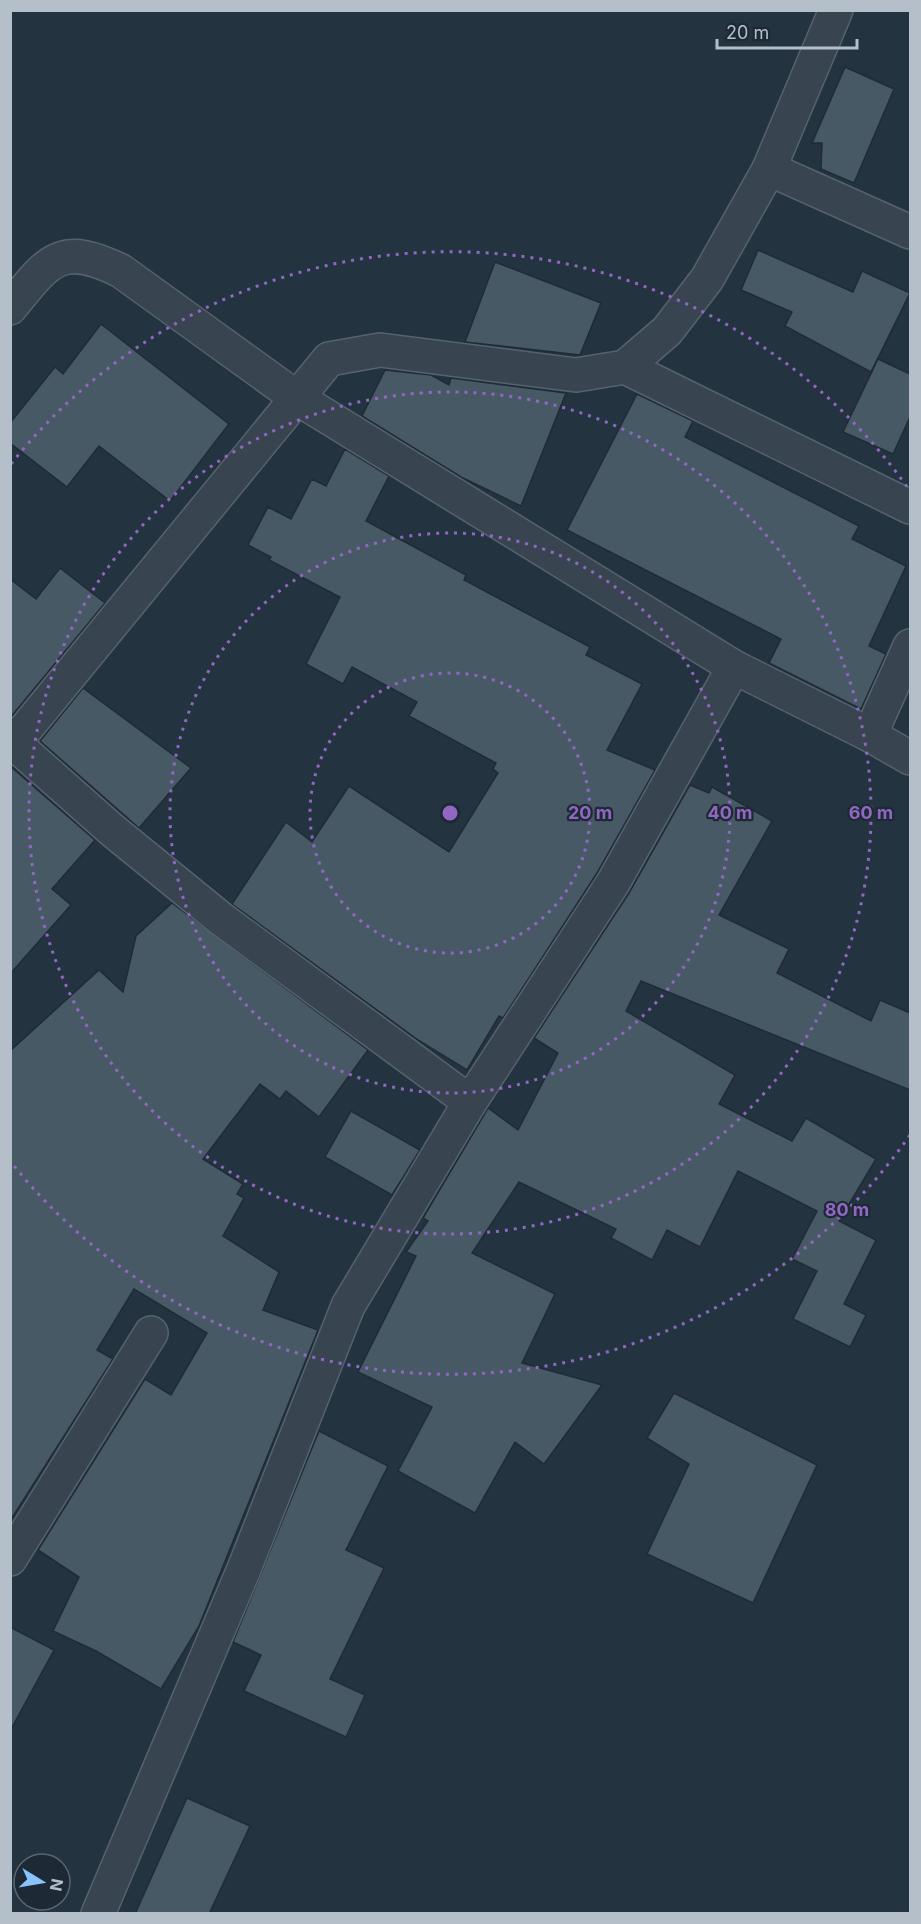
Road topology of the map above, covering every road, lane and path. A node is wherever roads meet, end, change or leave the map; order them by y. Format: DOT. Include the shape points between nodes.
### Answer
graph roads {
  1 [pos="836,10"];
  2 [pos="769,170"];
  3 [pos="910,232"];
  4 [pos="10,308"];
  5 [pos="625,367"];
  6 [pos="297,398"];
  7 [pos="910,507"];
  8 [pos="910,646"];
  9 [pos="734,667"];
  10 [pos="870,735"];
  11 [pos="13,746"];
  12 [pos="910,758"];
  13 [pos="470,1102"];
  14 [pos="151,1333"];
  15 [pos="10,1559"];
  16 [pos="98,1914"];
  1 -- 2 [label="street"];
  2 -- 3 [label="street"];
  2 -- 5 [label="street" via="707,279 668,331"];
  4 -- 6 [label="street" via="44,267 62,256 97,259 122,271"];
  5 -- 6 [label="street" via="576,375 380,350 329,359"];
  5 -- 7 [label="street"];
  6 -- 9 [label="street"];
  6 -- 11 [label="street"];
  8 -- 10 [label="street"];
  9 -- 10 [label="street"];
  9 -- 13 [label="street" via="613,883"];
  10 -- 12 [label="street"];
  11 -- 13 [label="street" via="220,918"];
  13 -- 16 [label="street" via="348,1306 244,1569"];
  14 -- 15 [label="street"];
}
